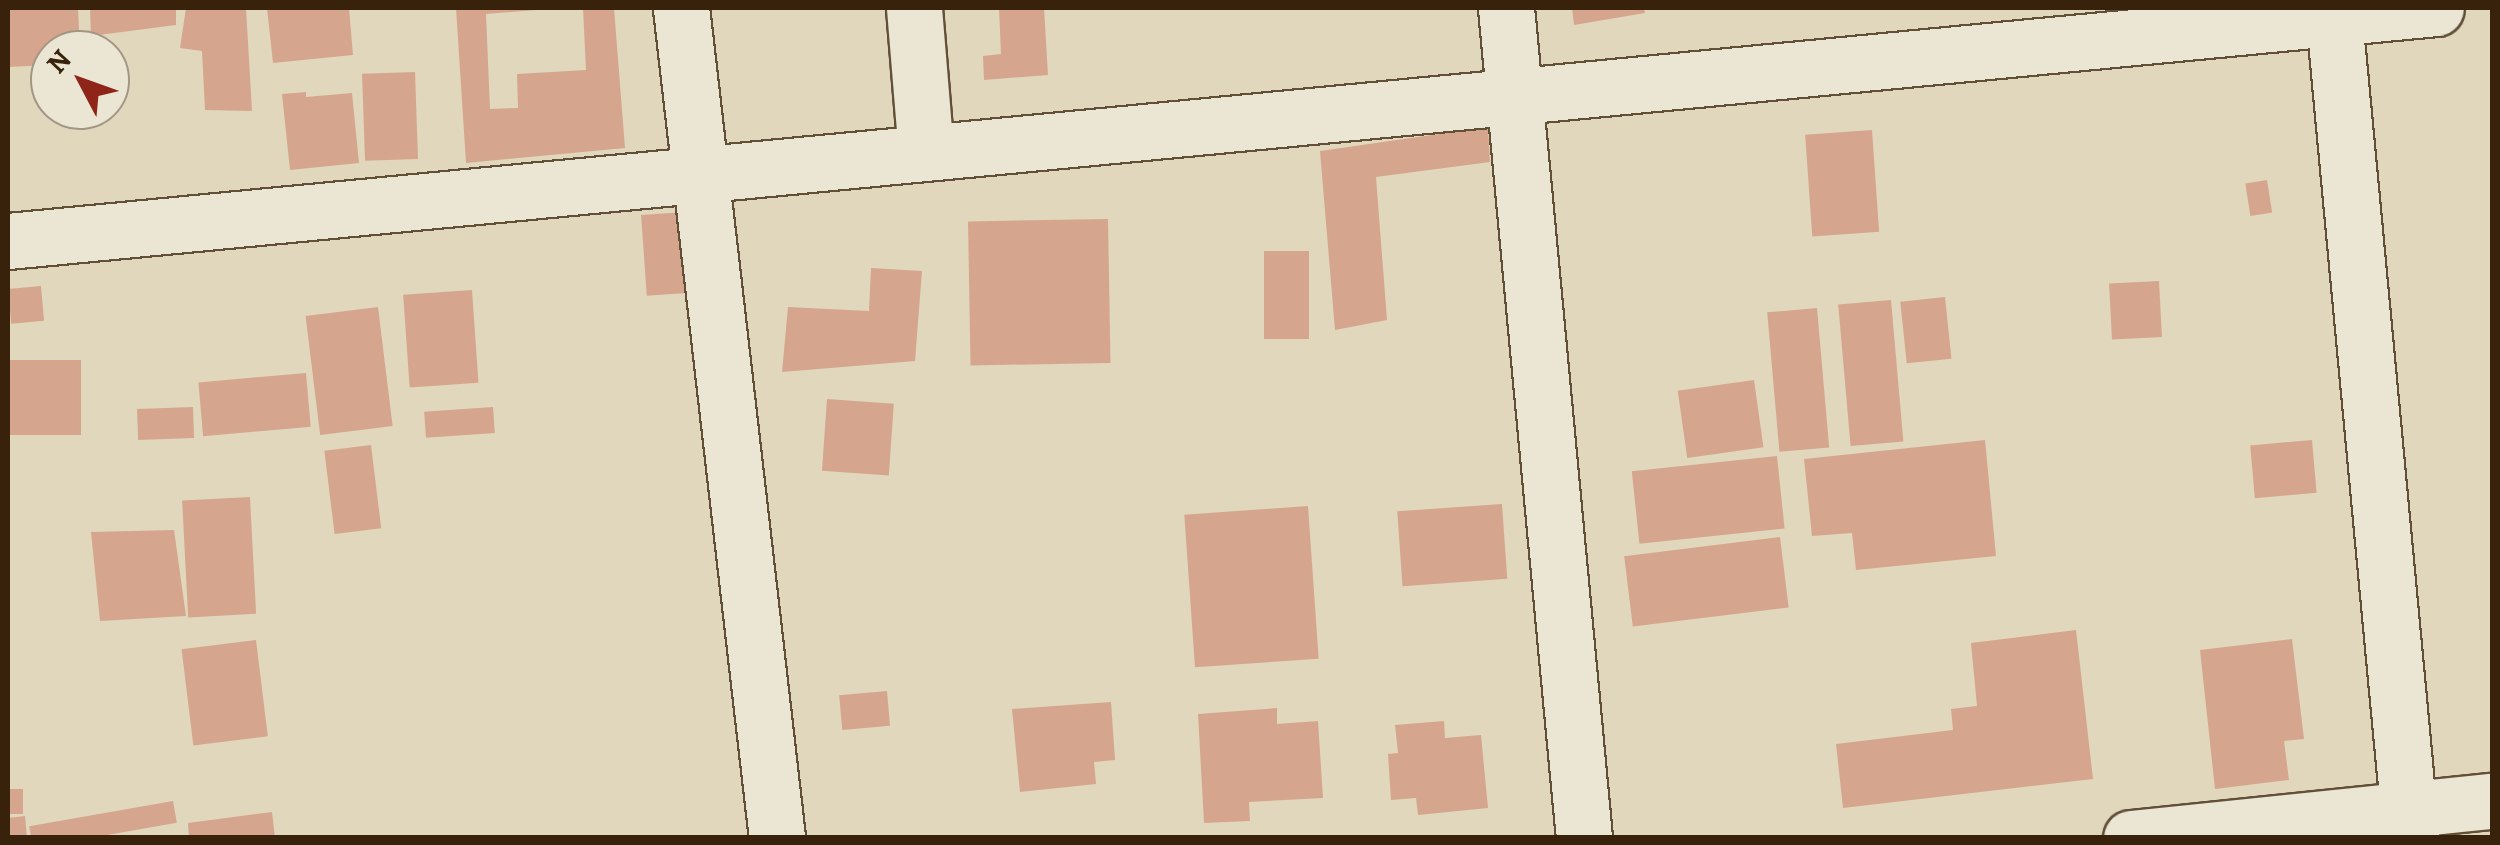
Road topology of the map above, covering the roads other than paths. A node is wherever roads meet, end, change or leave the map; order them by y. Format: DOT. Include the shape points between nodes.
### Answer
graph roads {
  1 [pos="681,8"];
  2 [pos="914,8"];
  3 [pos="1506,8"];
  4 [pos="2436,8"];
  5 [pos="2334,12"];
  6 [pos="1514,96"];
  7 [pos="926,153"];
  8 [pos="700,175"];
  9 [pos="8,242"];
  10 [pos="2492,801"];
  11 [pos="2410,824"];
  12 [pos="777,838"];
  13 [pos="1584,838"];
  14 [pos="2131,838"];
  1 -- 8 [label="street"];
  2 -- 7 [label="street"];
  3 -- 6 [label="street"];
  4 -- 5 [label="street"];
  5 -- 6 [label="street"];
  5 -- 11 [label="street"];
  6 -- 7 [label="street"];
  6 -- 13 [label="street"];
  7 -- 8 [label="street"];
  8 -- 9 [label="street"];
  8 -- 12 [label="street"];
  10 -- 11 [label="street"];
  11 -- 14 [label="street"];
}
